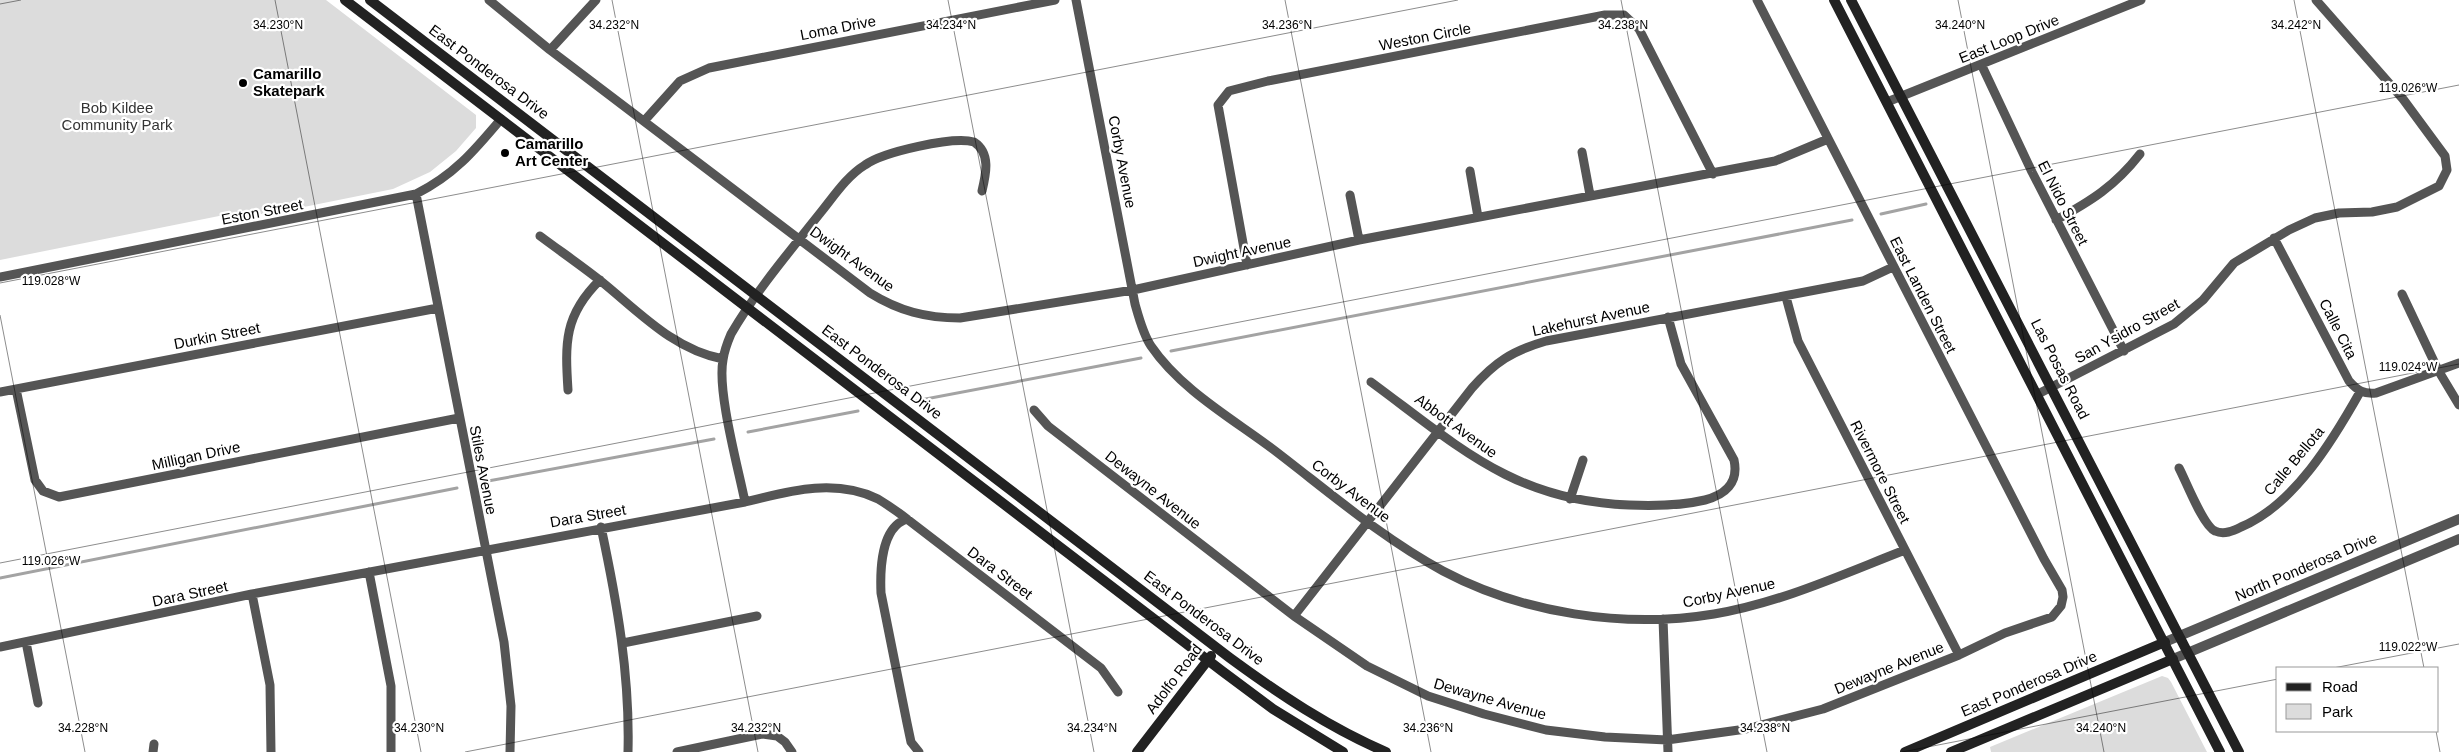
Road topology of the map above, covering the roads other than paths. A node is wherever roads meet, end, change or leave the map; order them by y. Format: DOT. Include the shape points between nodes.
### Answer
graph roads {
  1 [pos="345,0"];
  2 [pos="370,0"];
  3 [pos="489,0"];
  4 [pos="596,0"];
  5 [pos="1055,0"];
  6 [pos="1076,0"];
  7 [pos="1757,0"];
  8 [pos="1834,0"];
  9 [pos="1851,0"];
  10 [pos="2141,0"];
  11 [pos="2316,0"];
  12 [pos="550,50"];
  13 [pos="1982,66"];
  14 [pos="1903,96"];
  15 [pos="1887,102"];
  16 [pos="511,107"];
  17 [pos="501,119"];
  18 [pos="645,120"];
  19 [pos="1828,139"];
  20 [pos="1582,152"];
  21 [pos="2140,154"];
  22 [pos="1470,171"];
  23 [pos="1713,174"];
  24 [pos="982,191"];
  25 [pos="416,194"];
  26 [pos="1590,195"];
  27 [pos="1350,196"];
  28 [pos="1478,217"];
  29 [pos="2056,220"];
  30 [pos="540,236"];
  31 [pos="800,238"];
  32 [pos="2274,238"];
  33 [pos="1359,240"];
  34 [pos="1248,265"];
  35 [pos="1893,267"];
  36 [pos="0,278"];
  37 [pos="600,280"];
  38 [pos="1133,290"];
  39 [pos="2402,294"];
  40 [pos="757,296"];
  41 [pos="1786,297"];
  42 [pos="438,308"];
  43 [pos="748,308"];
  44 [pos="1668,317"];
  45 [pos="2124,351"];
  46 [pos="723,359"];
  47 [pos="2459,363"];
  48 [pos="2438,370"];
  49 [pos="1371,382"];
  50 [pos="2052,387"];
  51 [pos="16,389"];
  52 [pos="568,390"];
  53 [pos="0,392"];
  54 [pos="2360,392"];
  55 [pos="2038,394"];
  56 [pos="2459,405"];
  57 [pos="1034,410"];
  58 [pos="459,418"];
  59 [pos="1437,431"];
  60 [pos="1582,460"];
  61 [pos="2179,468"];
  62 [pos="1570,499"];
  63 [pos="745,502"];
  64 [pos="907,519"];
  65 [pos="2459,519"];
  66 [pos="1368,522"];
  67 [pos="601,527"];
  68 [pos="2459,539"];
  69 [pos="485,549"];
  70 [pos="1905,550"];
  71 [pos="369,572"];
  72 [pos="252,594"];
  73 [pos="2062,602"];
  74 [pos="757,616"];
  75 [pos="1294,616"];
  76 [pos="1663,619"];
  77 [pos="2180,636"];
  78 [pos="26,642"];
  79 [pos="2165,642"];
  80 [pos="623,643"];
  81 [pos="0,647"];
  82 [pos="1217,648"];
  83 [pos="2188,652"];
  84 [pos="1959,655"];
  85 [pos="2173,659"];
  86 [pos="1208,660"];
  87 [pos="1118,692"];
  88 [pos="38,703"];
  89 [pos="1667,740"];
  90 [pos="272,752"];
  91 [pos="391,752"];
  92 [pos="510,752"];
  93 [pos="628,752"];
  94 [pos="677,752"];
  95 [pos="792,752"];
  96 [pos="919,752"];
  97 [pos="1137,752"];
  98 [pos="1343,752"];
  99 [pos="1386,752"];
  100 [pos="1668,752"];
  101 [pos="1905,752"];
  102 [pos="1951,752"];
  103 [pos="2220,752"];
  104 [pos="2239,752"];
  1 -- 17 [label="main road, East Ponderosa Drive"];
  2 -- 16 [label="main road, East Ponderosa Drive"];
  3 -- 12 [label="street, Dwight Avenue"];
  4 -- 12 [label="street"];
  5 -- 18 [label="street, Loma Drive" via="709,68 680,81"];
  6 -- 38 [label="street, Corby Avenue"];
  7 -- 19 [label="street, East Landen Street"];
  8 -- 15 [label="main road, Las Posas Road"];
  9 -- 14 [label="main road, Las Posas Road"];
  10 -- 13 [label="street, East Loop Drive"];
  11 -- 32 [label="street, San Ysidro Street" via="2403,99 2445,156 2447,170 2439,186 2412,202 2383,210 2315,218"];
  12 -- 18 [label="street, Dwight Avenue"];
  13 -- 14 [label="street, East Loop Drive"];
  13 -- 29 [label="street, El Nido Street"];
  14 -- 15 [label="street, East Loop Drive"];
  14 -- 50 [label="main road, Las Posas Road"];
  15 -- 55 [label="main road, Las Posas Road"];
  16 -- 17 [label="main road"];
  16 -- 40 [label="main road, East Ponderosa Drive"];
  17 -- 25 [label="street, Eston Street" via="451,174"];
  17 -- 43 [label="main road, East Ponderosa Drive"];
  18 -- 31 [label="street, Dwight Avenue"];
  19 -- 23 [label="street, Dwight Avenue" via="1784,158"];
  19 -- 35 [label="street, East Landen Street"];
  20 -- 26 [label="street"];
  21 -- 29 [label="street" via="2126,173 2101,194"];
  22 -- 28 [label="street"];
  23 -- 26 [label="street, Dwight Avenue"];
  23 -- 34 [label="street, Weston Circle" via="1639,29 1624,15 1605,15 1229,91 1218,105"];
  24 -- 31 [label="street" via="986,161 982,149 974,142 952,141 888,153 856,171"];
  25 -- 36 [label="street, Eston Street"];
  25 -- 42 [label="street, Stiles Avenue"];
  26 -- 28 [label="street, Dwight Avenue"];
  27 -- 33 [label="street"];
  28 -- 33 [label="street, Dwight Avenue"];
  29 -- 45 [label="street, El Nido Street"];
  30 -- 37 [label="street"];
  31 -- 38 [label="street, Dwight Avenue" via="885,302 924,316 960,318"];
  31 -- 40 [label="street"];
  32 -- 45 [label="street, San Ysidro Street" via="2234,263 2184,317"];
  32 -- 54 [label="street, Calle Cita" via="2350,381"];
  33 -- 34 [label="street, Dwight Avenue"];
  34 -- 38 [label="street, Dwight Avenue"];
  35 -- 41 [label="street, Lakehurst Avenue" via="1863,281"];
  35 -- 73 [label="street, East Landen Street" via="2062,590"];
  37 -- 46 [label="street" via="673,340 700,354"];
  37 -- 52 [label="street" via="585,295 571,321 566,350"];
  38 -- 66 [label="street, Corby Avenue" via="1141,326 1150,346 1179,377"];
  39 -- 48 [label="street"];
  40 -- 43 [label="street"];
  40 -- 82 [label="main road, East Ponderosa Drive"];
  41 -- 44 [label="street, Lakehurst Avenue"];
  41 -- 70 [label="street, Rivermore Street" via="1798,341"];
  42 -- 51 [label="street, Durkin Street"];
  42 -- 58 [label="street, Stiles Avenue"];
  43 -- 46 [label="street" via="730,337"];
  43 -- 86 [label="main road, East Ponderosa Drive"];
  44 -- 59 [label="street, Lakehurst Avenue" via="1546,341 1511,354 1481,377"];
  44 -- 62 [label="street, Abbott Avenue" via="1681,364 1734,460 1735,476 1731,486 1710,499 1666,505 1616,505"];
  45 -- 50 [label="street, San Ysidro Street"];
  46 -- 63 [label="street" via="726,407"];
  47 -- 48 [label="street"];
  48 -- 54 [label="street" via="2376,393"];
  48 -- 56 [label="street"];
  49 -- 59 [label="street, Abbott Avenue"];
  50 -- 55 [label="street, San Ysidro Street"];
  50 -- 77 [label="main road, Las Posas Road"];
  51 -- 53 [label="street, Durkin Street"];
  51 -- 58 [label="street, Milligan Drive" via="35,480 43,491 59,497"];
  54 -- 61 [label="street, Calle Bellota" via="2324,450 2281,500 2260,518 2231,532 2215,531 2208,526"];
  55 -- 79 [label="main road, Las Posas Road"];
  57 -- 75 [label="street, Dewayne Avenue" via="1048,426"];
  58 -- 69 [label="street, Stiles Avenue"];
  59 -- 62 [label="street, Abbott Avenue" via="1498,472"];
  59 -- 66 [label="street, Lakehurst Avenue"];
  60 -- 62 [label="street"];
  63 -- 64 [label="street, Dara Street" via="828,487 879,500"];
  63 -- 67 [label="street, Dara Street"];
  64 -- 87 [label="street, Dara Street" via="1101,668"];
  64 -- 96 [label="street" via="900,521 892,531 882,559 880,577 906,723 911,742"];
  65 -- 77 [label="street, North Ponderosa Drive"];
  66 -- 75 [label="street, Lakehurst Avenue"];
  66 -- 76 [label="street, Corby Avenue" via="1444,571 1528,604 1599,617"];
  67 -- 69 [label="street, Dara Street"];
  67 -- 80 [label="street"];
  68 -- 83 [label="street"];
  69 -- 71 [label="street, Dara Street"];
  69 -- 92 [label="street, Stiles Avenue" via="510,678"];
  70 -- 76 [label="street, Corby Avenue" via="1778,598 1714,614"];
  70 -- 84 [label="street, Rivermore Street"];
  71 -- 72 [label="street, Dara Street"];
  71 -- 91 [label="street" via="391,686"];
  72 -- 78 [label="street, Dara Street"];
  72 -- 90 [label="street" via="270,685"];
  73 -- 84 [label="street, Dewayne Avenue" via="2057,612 2045,621 2006,633"];
  74 -- 80 [label="street"];
  75 -- 89 [label="street, Dewayne Avenue" via="1383,675 1452,704 1546,730"];
  76 -- 89 [label="street"];
  77 -- 79 [label="street, North Ponderosa Drive"];
  77 -- 83 [label="main road, Las Posas Road"];
  78 -- 81 [label="street, Dara Street"];
  78 -- 88 [label="street"];
  79 -- 85 [label="main road, Las Posas Road"];
  79 -- 101 [label="main road, East Ponderosa Drive"];
  80 -- 93 [label="street"];
  82 -- 86 [label="main road, Adolfo Road"];
  82 -- 99 [label="main road, East Ponderosa Drive" via="1310,713"];
  83 -- 85 [label="street"];
  83 -- 104 [label="main road, Las Posas Road"];
  84 -- 89 [label="street, Dewayne Avenue" via="1795,718 1746,729"];
  85 -- 102 [label="main road"];
  85 -- 103 [label="main road, Las Posas Road"];
  86 -- 97 [label="main road, Adolfo Road"];
  86 -- 98 [label="main road, East Ponderosa Drive" via="1273,709"];
  89 -- 100 [label="street"];
  94 -- 95 [label="street" via="762,734 778,736"];
}
